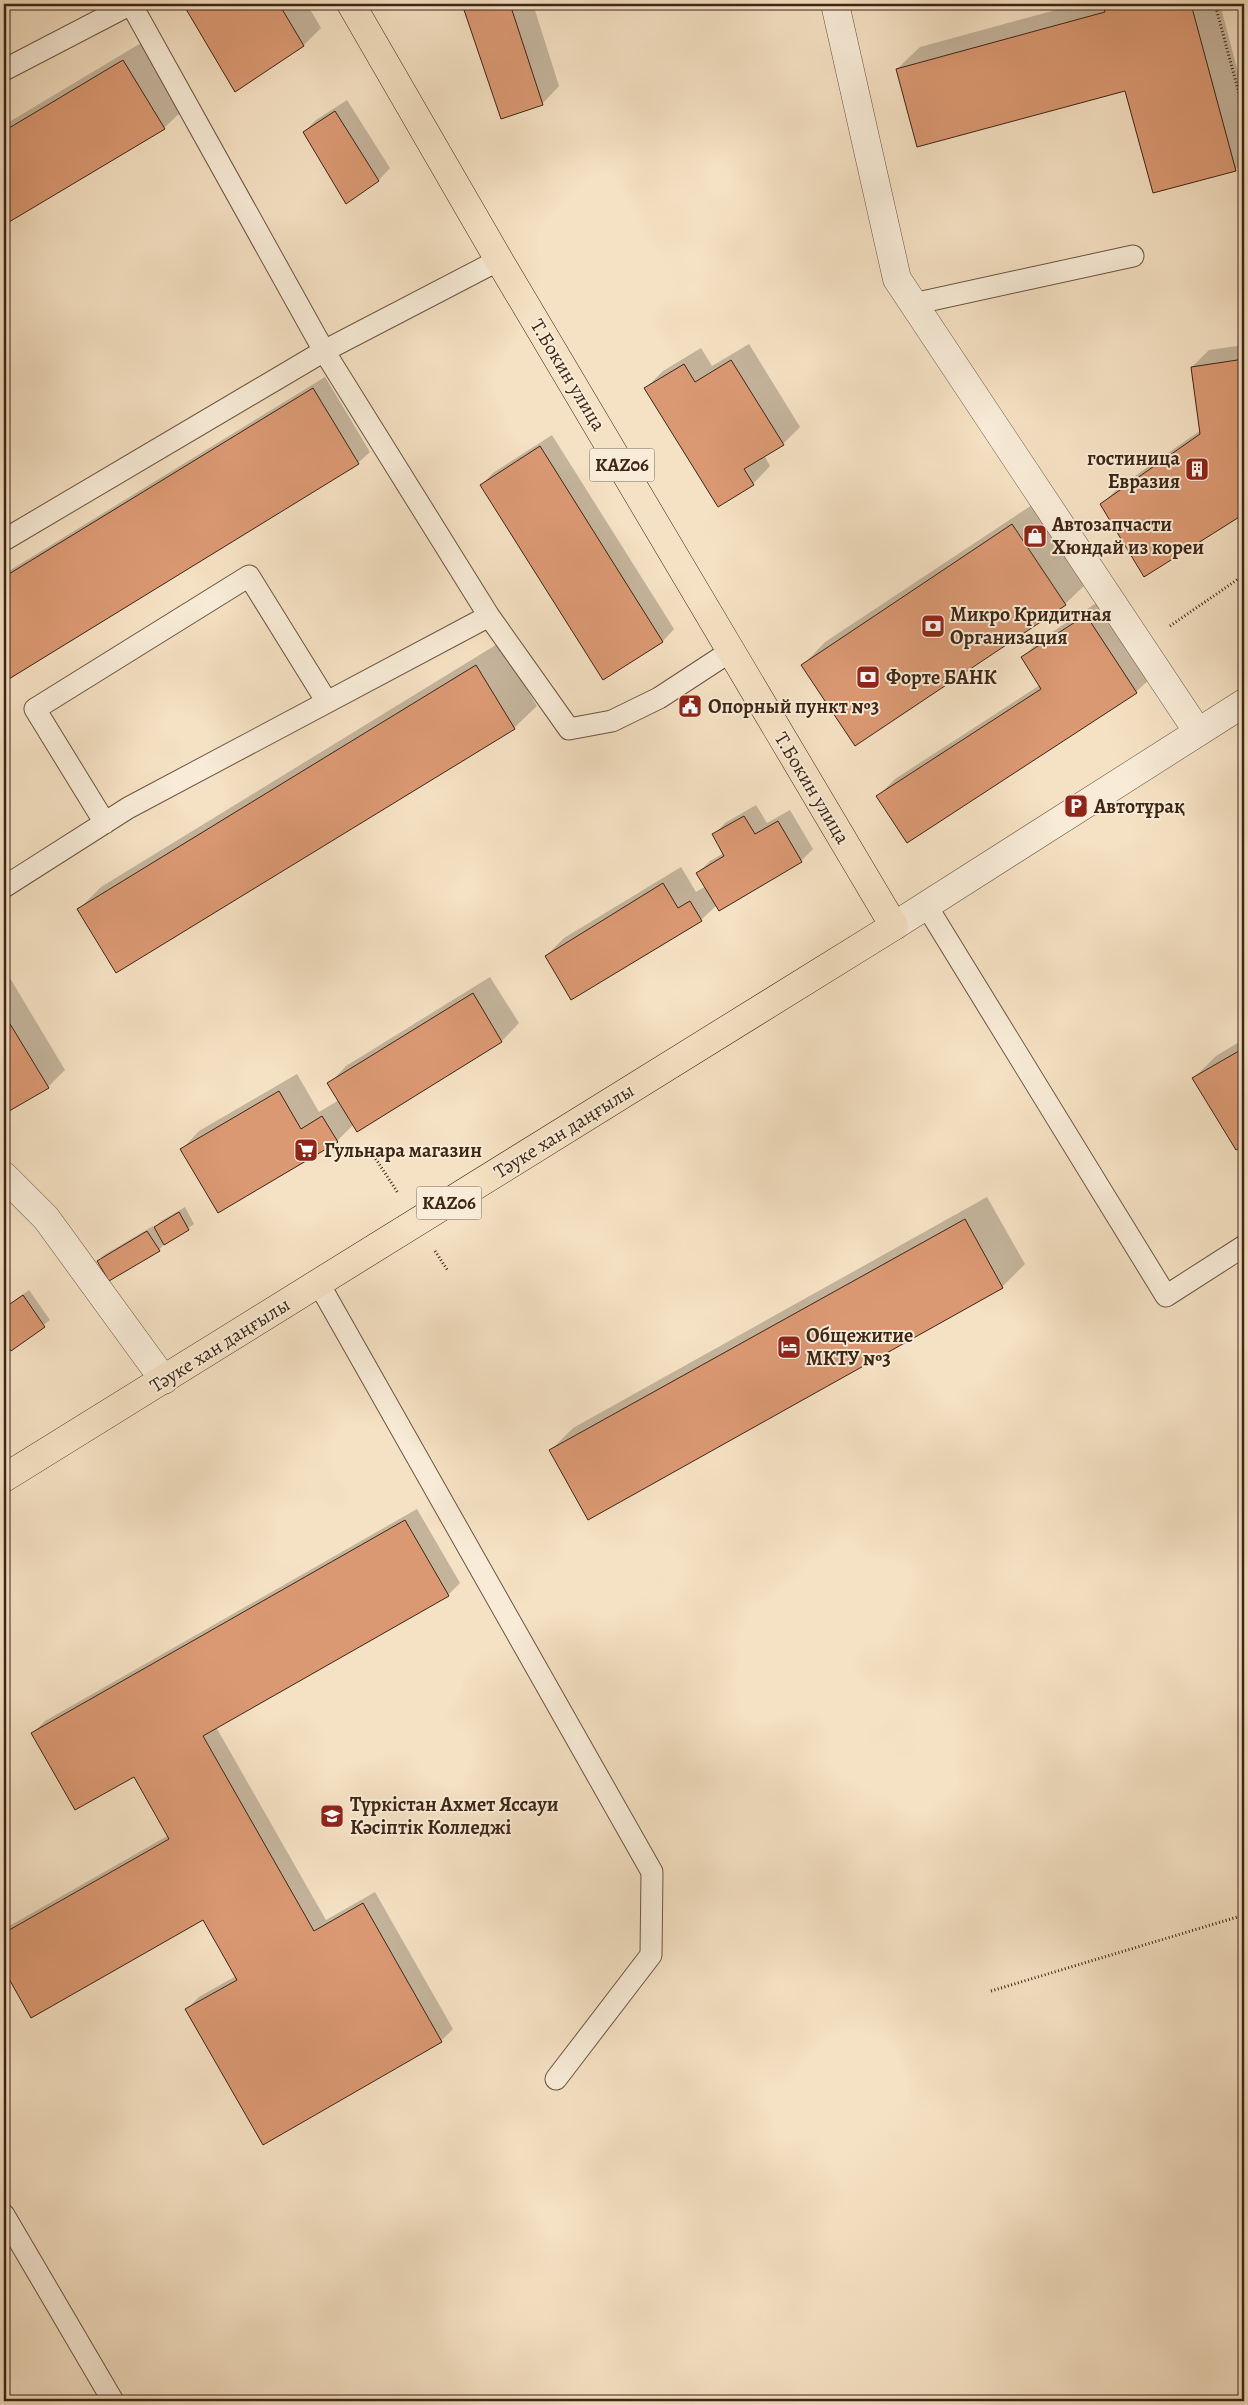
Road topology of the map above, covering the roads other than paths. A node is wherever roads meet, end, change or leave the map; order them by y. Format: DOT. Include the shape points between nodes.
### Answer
graph roads {
  1 [pos="131,4"];
  2 [pos="353,4"];
  3 [pos="835,4"];
  4 [pos="4,70"];
  5 [pos="1133,256"];
  6 [pos="499,260"];
  7 [pos="913,304"];
  8 [pos="324,351"];
  9 [pos="4,540"];
  10 [pos="489,616"];
  11 [pos="732,651"];
  12 [pos="327,702"];
  13 [pos="1244,703"];
  14 [pos="1198,732"];
  15 [pos="105,823"];
  16 [pos="4,888"];
  17 [pos="926,905"];
  18 [pos="894,926"];
  19 [pos="4,1176"];
  20 [pos="1244,1246"];
  21 [pos="319,1284"];
  22 [pos="164,1380"];
  23 [pos="4,1478"];
  24 [pos="556,2079"];
  25 [pos="4,2215"];
  26 [pos="113,2401"];
  1 -- 4 [label="lane"];
  1 -- 8 [label="lane"];
  2 -- 6 [label="main road, Т.Бокин улица / KАZ06"];
  3 -- 7 [label="street" via="897,279"];
  5 -- 7 [label="lane"];
  6 -- 8 [label="lane"];
  6 -- 11 [label="main road, Т.Бокин улица / KАZ06"];
  7 -- 14 [label="street"];
  8 -- 9 [label="lane"];
  8 -- 10 [label="lane"];
  10 -- 11 [label="lane" via="569,729 612,721 660,698"];
  10 -- 12 [label="lane"];
  11 -- 18 [label="main road, Т.Бокин улица / KАZ06"];
  12 -- 15 [label="lane"];
  12 -- 15 [label="lane" via="249,576 34,709"];
  13 -- 14 [label="street"];
  14 -- 17 [label="street"];
  15 -- 16 [label="lane"];
  17 -- 18 [label="street"];
  17 -- 20 [label="lane" via="1166,1296"];
  18 -- 21 [label="main road, Тәуке хан даңғылы / KАZ06"];
  19 -- 22 [label="street" via="46,1218"];
  21 -- 22 [label="main road, Тәуке хан даңғылы / KАZ06"];
  21 -- 24 [label="lane" via="652,1872 650,1955"];
  22 -- 23 [label="main road, Тәуке хан даңғылы / KАZ06"];
  25 -- 26 [label="lane"];
}
